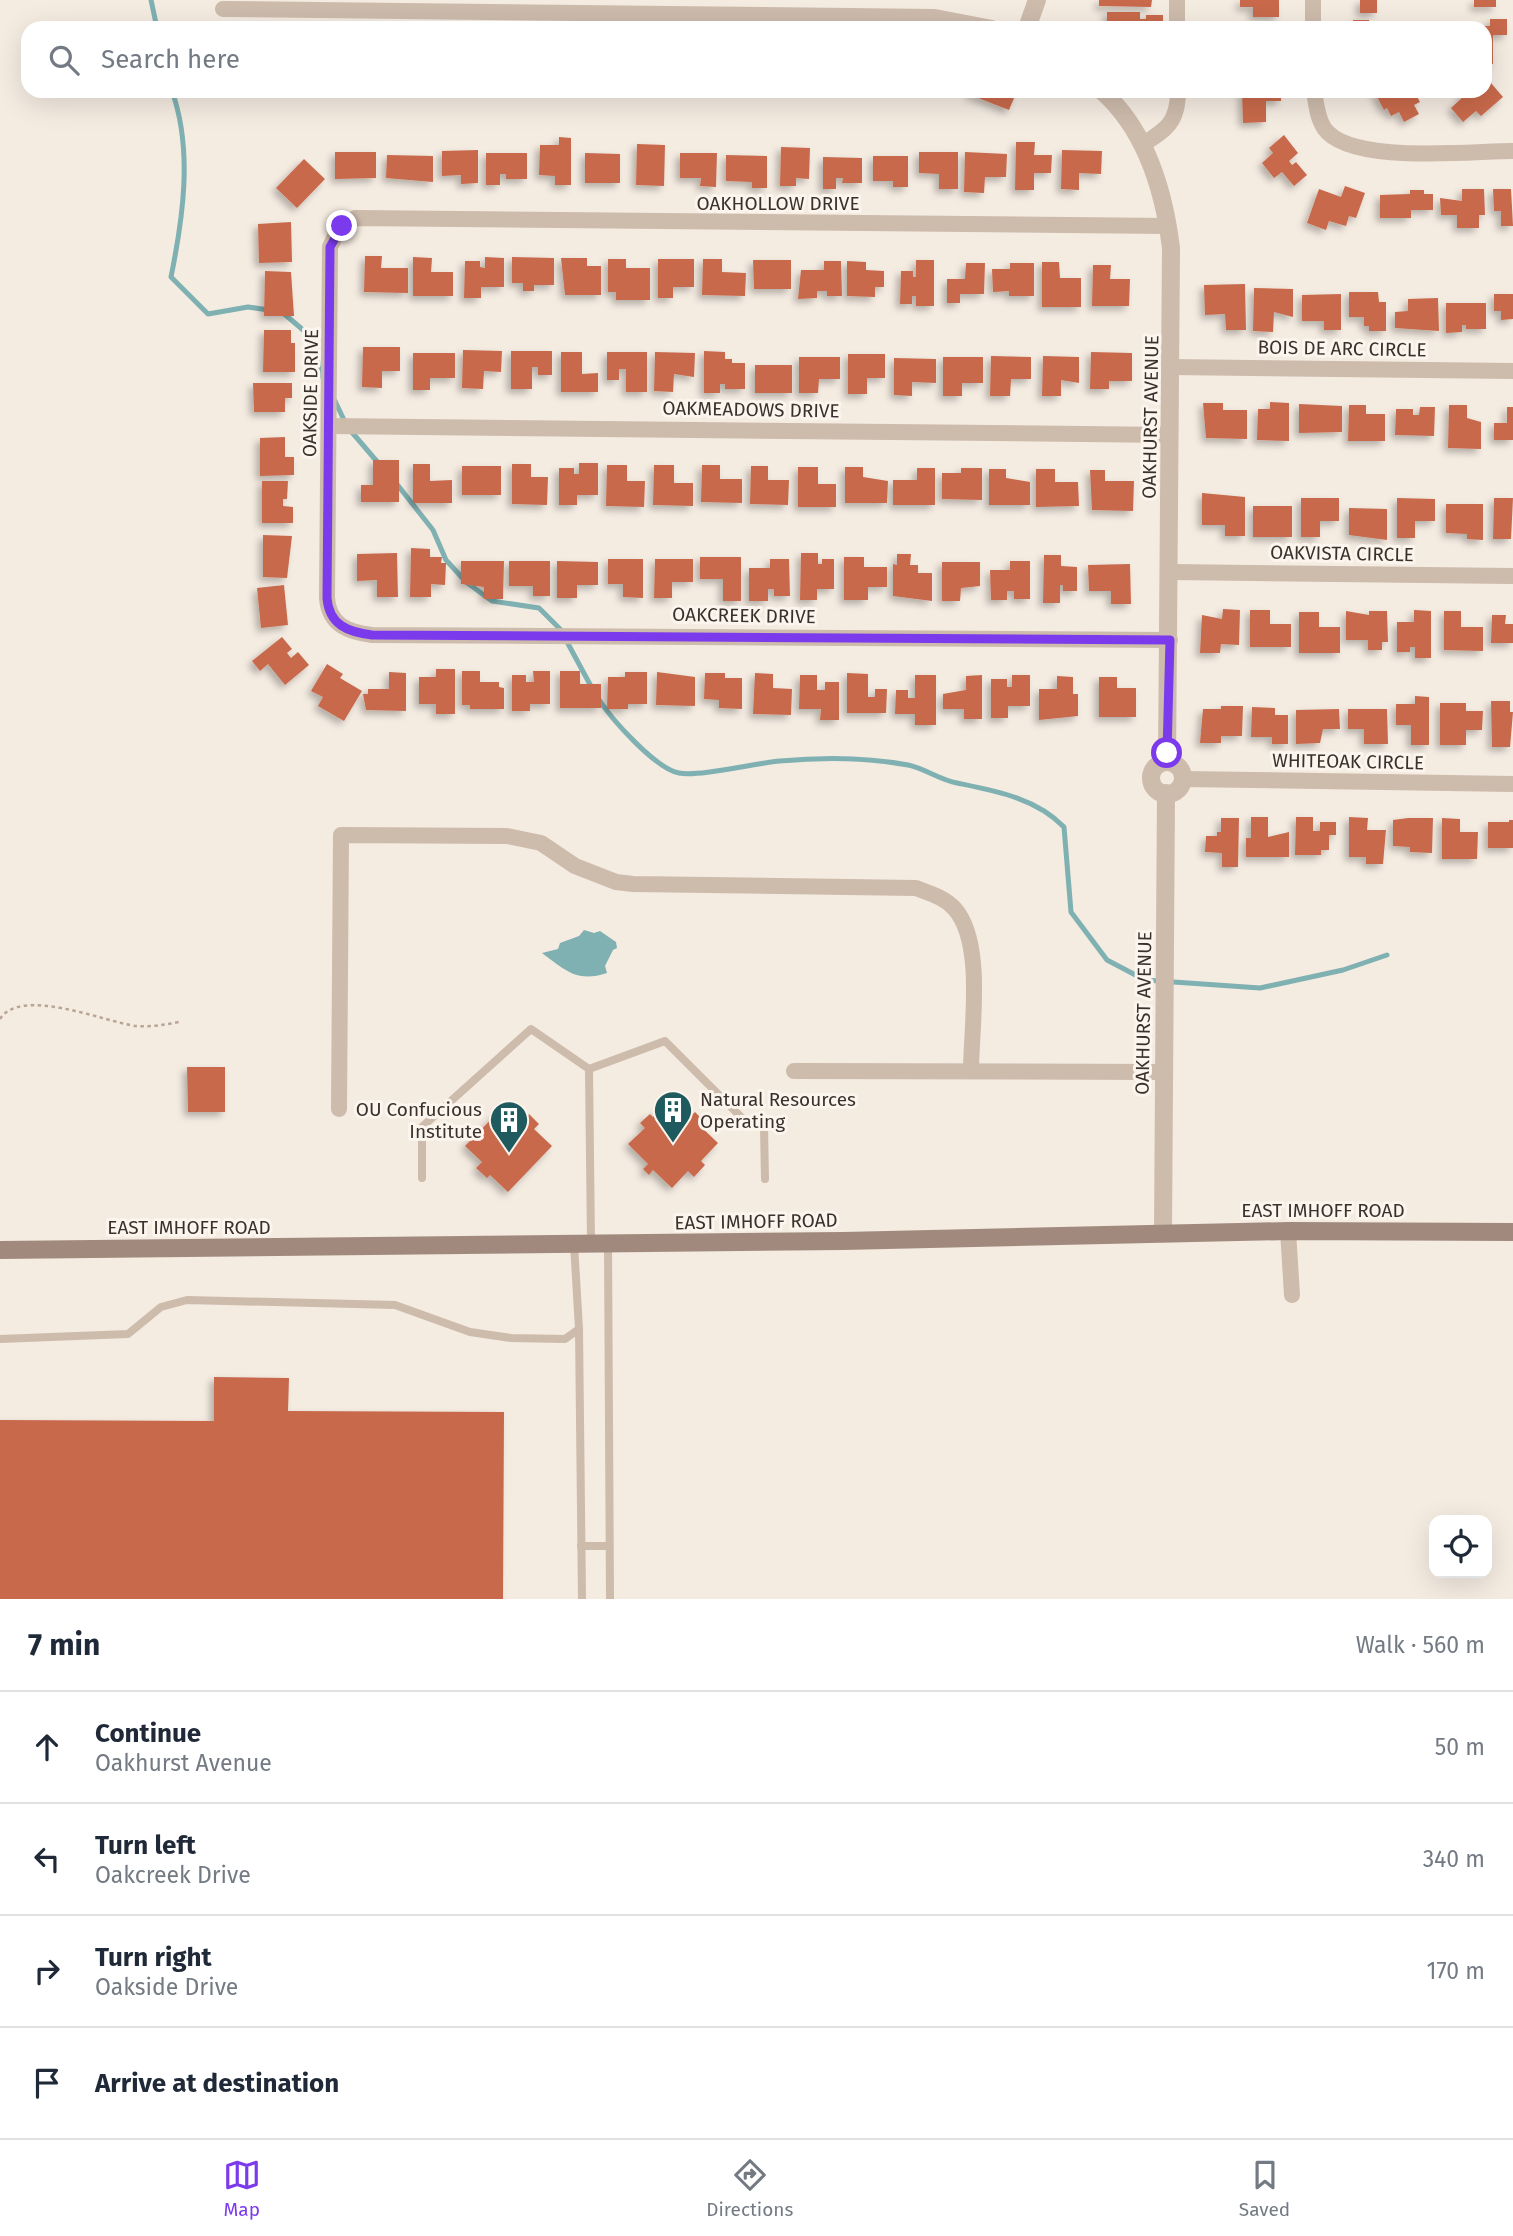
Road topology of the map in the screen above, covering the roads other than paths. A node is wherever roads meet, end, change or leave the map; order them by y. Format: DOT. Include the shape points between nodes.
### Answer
graph roads {
  1 [pos="1037,0"];
  2 [pos="1177,0"];
  3 [pos="1313,0"];
  4 [pos="248,5"];
  5 [pos="403,6"];
  6 [pos="549,6"];
  7 [pos="675,7"];
  8 [pos="850,8"];
  9 [pos="223,9"];
  10 [pos="956,21"];
  11 [pos="1030,21"];
  12 [pos="1178,21"];
  13 [pos="1314,21"];
  14 [pos="1108,98"];
  15 [pos="1178,98"];
  16 [pos="1315,98"];
  17 [pos="1142,145"];
  18 [pos="1513,151"];
  19 [pos="387,219"];
  20 [pos="1168,226"];
  21 [pos="1171,367"];
  22 [pos="1513,371"];
  23 [pos="332,424"];
  24 [pos="1170,435"];
  25 [pos="1170,572"];
  26 [pos="1513,576"];
  27 [pos="328,610"];
  28 [pos="1170,640"];
  29 [pos="1167,762"];
  30 [pos="1182,779"];
  31 [pos="1513,784"];
  32 [pos="1166,793"];
  33 [pos="589,1069"];
  34 [pos="794,1072"];
  35 [pos="971,1072"];
  36 [pos="1163,1072"];
  37 [pos="339,1109"];
  38 [pos="422,1178"];
  39 [pos="765,1179"];
  40 [pos="1288,1231"];
  41 [pos="1513,1232"];
  42 [pos="1163,1233"];
  43 [pos="591,1244"];
  44 [pos="0,1250"];
  45 [pos="1292,1295"];
  46 [pos="579,1329"];
  47 [pos="0,1339"];
  48 [pos="581,1546"];
  49 [pos="609,1546"];
  50 [pos="582,1599"];
  51 [pos="610,1599"];
  1 -- 11 [label="street"];
  2 -- 12 [label="street"];
  3 -- 13 [label="street"];
  4 -- 5 [label="street"];
  4 -- 9 [label="street"];
  5 -- 6 [label="street"];
  6 -- 7 [label="street"];
  7 -- 8 [label="street"];
  8 -- 10 [label="street"];
  14 -- 17 [label="street, OAKHURST AVENUE"];
  15 -- 17 [label="street" via="1178,112 1165,130"];
  16 -- 18 [label="street" via="1325,129 1360,150"];
  17 -- 20 [label="street, OAKHURST AVENUE" via="1157,180"];
  19 -- 20 [label="street, OAKHOLLOW DRIVE"];
  19 -- 23 [label="street, OAKSIDE DRIVE" via="355,218 332,240"];
  20 -- 21 [label="street, OAKHURST AVENUE"];
  21 -- 22 [label="street, BOIS DE ARC CIRCLE"];
  21 -- 24 [label="street, OAKHURST AVENUE"];
  23 -- 24 [label="street, OAKMEADOWS DRIVE"];
  23 -- 27 [label="street, OAKSIDE DRIVE"];
  24 -- 25 [label="street, OAKHURST AVENUE"];
  25 -- 26 [label="street, OAKVISTA CIRCLE"];
  25 -- 28 [label="street, OAKHURST AVENUE"];
  27 -- 28 [label="street, OAKCREEK DRIVE" via="341,626 360,634"];
  28 -- 29 [label="street, OAKHURST AVENUE"];
  29 -- 30 [label="street" via="1179,767"];
  29 -- 32 [label="street" via="1156,766 1151,777 1155,788"];
  30 -- 31 [label="street, WHITEOAK CIRCLE"];
  30 -- 32 [label="street" via="1177,789"];
  32 -- 36 [label="street, OAKHURST AVENUE"];
  33 -- 38 [label="lane" via="531,1028 422,1127"];
  33 -- 39 [label="lane" via="665,1041 746,1122 764,1127"];
  33 -- 43 [label="lane"];
  34 -- 35 [label="street"];
  35 -- 36 [label="street"];
  35 -- 37 [label="street" via="973,948 954,908 916,888 633,884 575,866 541,843 507,836 341,835"];
  36 -- 42 [label="street, OAKHURST AVENUE"];
  40 -- 41 [label="main road, EAST IMHOFF ROAD"];
  40 -- 42 [label="main road, EAST IMHOFF ROAD"];
  40 -- 45 [label="street"];
  42 -- 43 [label="main road, EAST IMHOFF ROAD"];
  43 -- 44 [label="main road, EAST IMHOFF ROAD"];
  43 -- 46 [label="lane"];
  43 -- 49 [label="lane"];
  46 -- 47 [label="lane" via="565,1339 511,1338 470,1332 395,1305 187,1300 161,1307 128,1334"];
  46 -- 48 [label="lane"];
  48 -- 49 [label="lane"];
  48 -- 50 [label="lane"];
  49 -- 51 [label="lane"];
}
